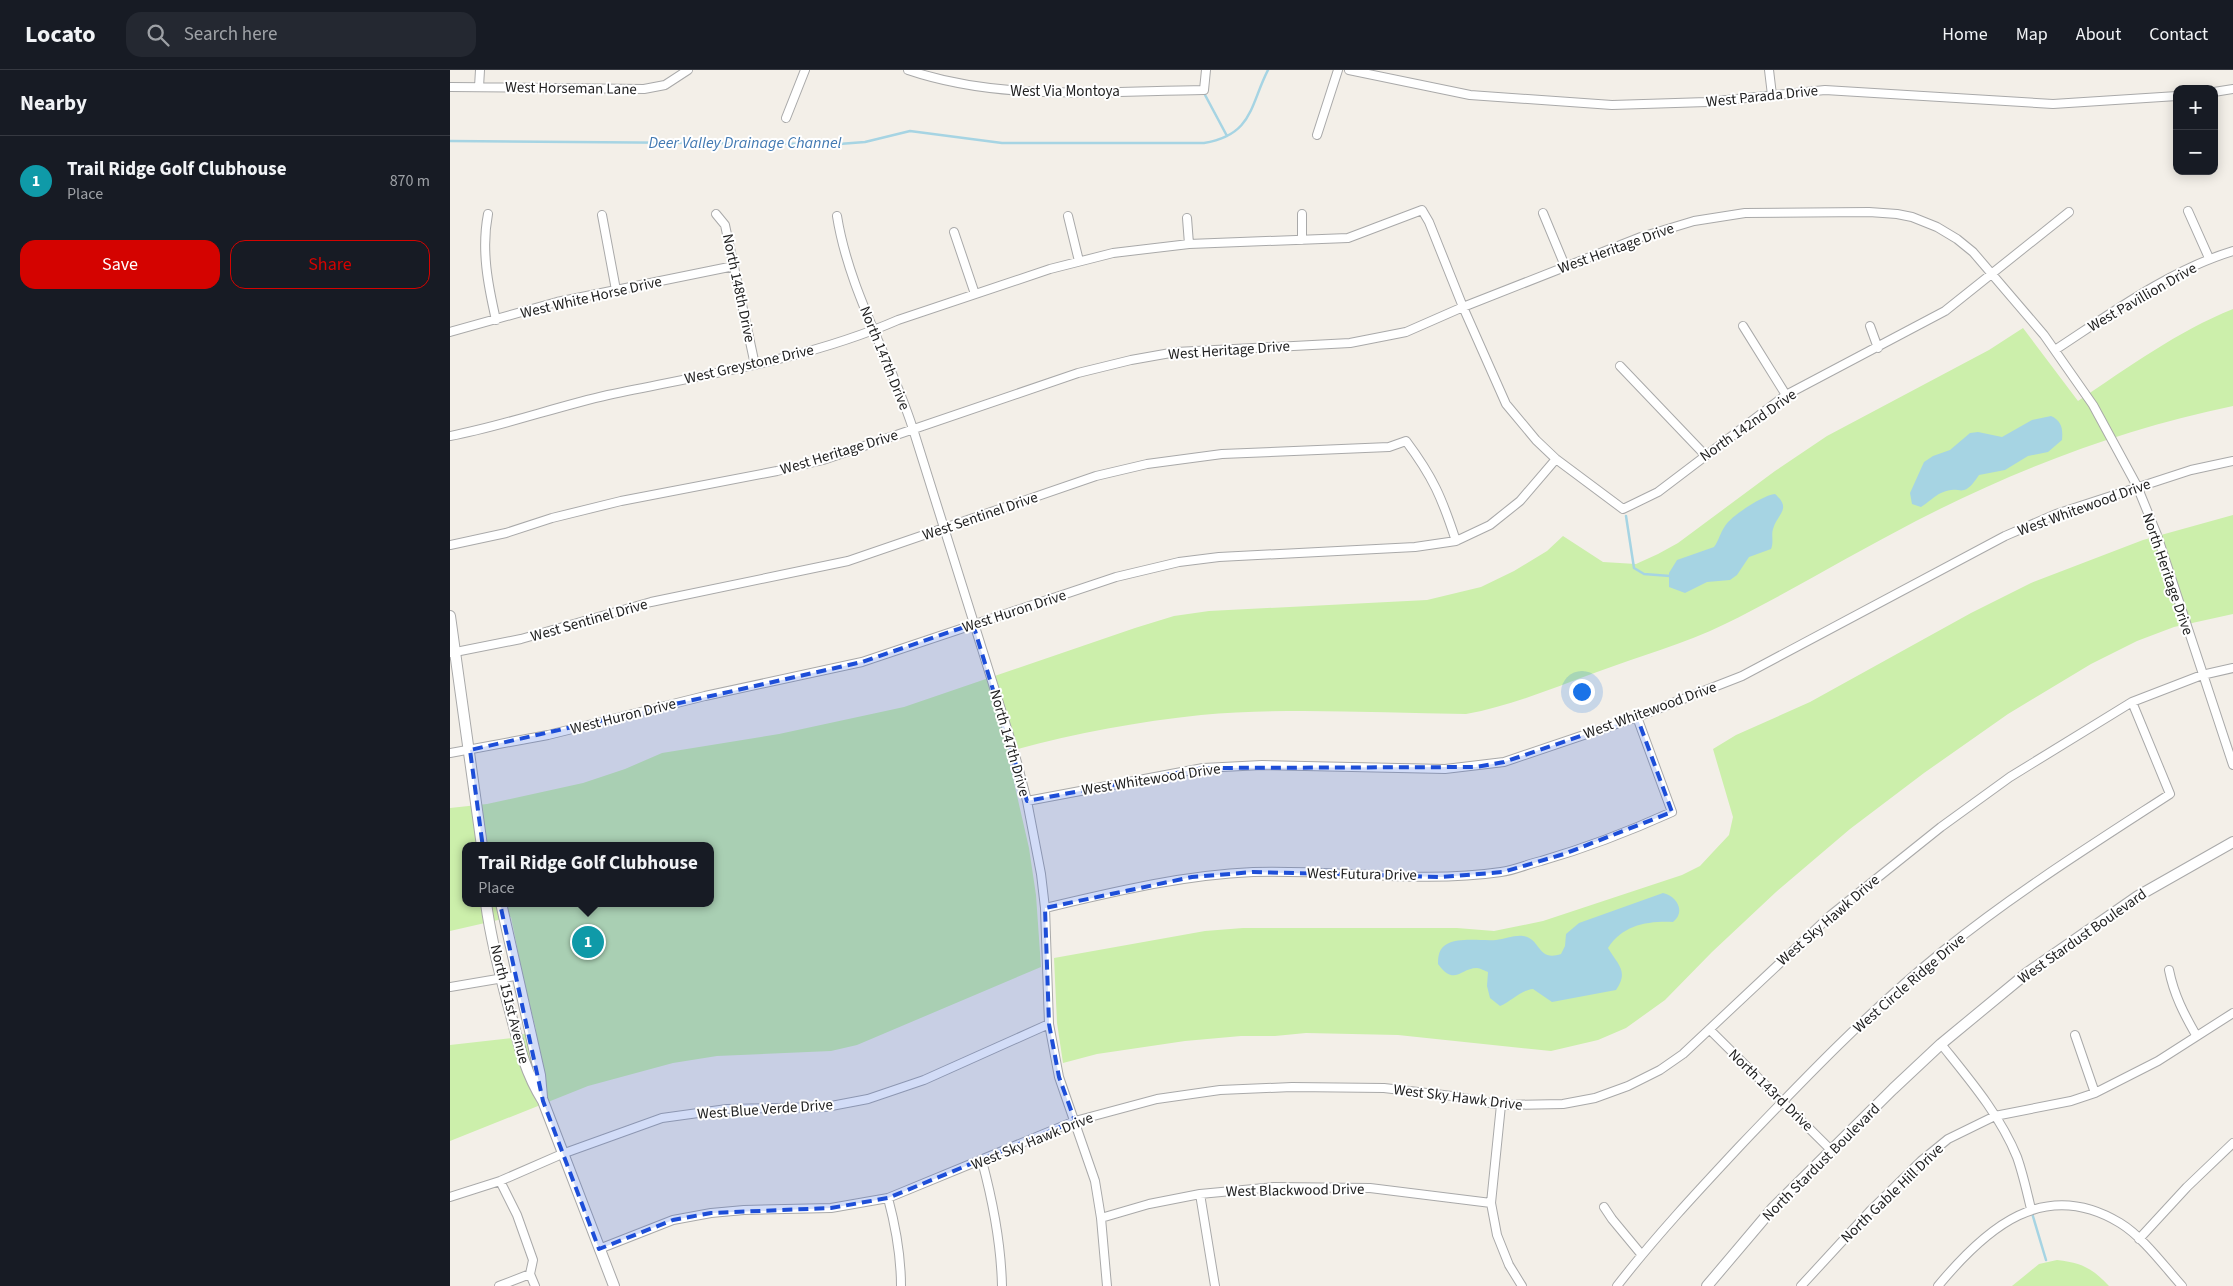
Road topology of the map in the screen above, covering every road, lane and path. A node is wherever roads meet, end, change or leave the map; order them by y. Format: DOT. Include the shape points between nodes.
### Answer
graph roads {
  1 [pos="480,70"];
  2 [pos="688,70"];
  3 [pos="805,70"];
  4 [pos="908,70"];
  5 [pos="1206,70"];
  6 [pos="1338,70"];
  7 [pos="1349,70"];
  8 [pos="1769,70"];
  9 [pos="450,87"];
  10 [pos="479,87"];
  11 [pos="2233,89"];
  12 [pos="2218,91"];
  13 [pos="1772,95"];
  14 [pos="2173,96"];
  15 [pos="786,118"];
  16 [pos="1317,135"];
  17 [pos="2188,211"];
  18 [pos="2069,212"];
  19 [pos="1543,213"];
  20 [pos="488,214"];
  21 [pos="716,214"];
  22 [pos="1302,214"];
  23 [pos="602,215"];
  24 [pos="837,216"];
  25 [pos="1068,216"];
  26 [pos="1187,218"];
  27 [pos="954,232"];
  28 [pos="1302,240"];
  29 [pos="1189,244"];
  30 [pos="2233,251"];
  31 [pos="2208,258"];
  32 [pos="1078,261"];
  33 [pos="734,266"];
  34 [pos="1565,266"];
  35 [pos="1992,273"];
  36 [pos="616,290"];
  37 [pos="975,294"];
  38 [pos="1463,307"];
  39 [pos="496,320"];
  40 [pos="1743,326"];
  41 [pos="1870,326"];
  42 [pos="874,330"];
  43 [pos="450,332"];
  44 [pos="1878,348"];
  45 [pos="2055,350"];
  46 [pos="755,365"];
  47 [pos="1620,366"];
  48 [pos="1786,395"];
  49 [pos="913,428"];
  50 [pos="450,436"];
  51 [pos="1705,455"];
  52 [pos="1556,459"];
  53 [pos="2233,461"];
  54 [pos="2137,486"];
  55 [pos="944,529"];
  56 [pos="1456,541"];
  57 [pos="450,545"];
  58 [pos="450,616"];
  59 [pos="973,624"];
  60 [pos="452,653"];
  61 [pos="2233,668"];
  62 [pos="2202,675"];
  63 [pos="2132,702"];
  64 [pos="1638,716"];
  65 [pos="470,750"];
  66 [pos="450,753"];
  67 [pos="2233,765"];
  68 [pos="1027,801"];
  69 [pos="482,842"];
  70 [pos="2233,842"];
  71 [pos="487,907"];
  72 [pos="501,907"];
  73 [pos="1045,908"];
  74 [pos="2169,970"];
  75 [pos="516,976"];
  76 [pos="501,979"];
  77 [pos="450,987"];
  78 [pos="2233,1012"];
  79 [pos="1049,1024"];
  80 [pos="1710,1030"];
  81 [pos="2196,1035"];
  82 [pos="2075,1036"];
  83 [pos="1941,1044"];
  84 [pos="2095,1093"];
  85 [pos="543,1101"];
  86 [pos="1782,1101"];
  87 [pos="1501,1105"];
  88 [pos="1995,1116"];
  89 [pos="1075,1121"];
  90 [pos="2233,1143"];
  91 [pos="1831,1150"];
  92 [pos="562,1154"];
  93 [pos="982,1161"];
  94 [pos="500,1181"];
  95 [pos="1200,1194"];
  96 [pos="450,1197"];
  97 [pos="888,1198"];
  98 [pos="1491,1203"];
  99 [pos="1604,1207"];
  100 [pos="2031,1209"];
  101 [pos="1100,1218"];
  102 [pos="2139,1239"];
  103 [pos="598,1249"];
  104 [pos="1641,1254"];
  105 [pos="530,1274"];
  106 [pos="1520,1285"];
  107 [pos="500,1286"];
  108 [pos="534,1286"];
  109 [pos="614,1286"];
  110 [pos="901,1286"];
  111 [pos="1002,1286"];
  112 [pos="1107,1286"];
  113 [pos="1215,1286"];
  114 [pos="1617,1286"];
  115 [pos="1707,1286"];
  116 [pos="1801,1286"];
  117 [pos="1938,1286"];
  118 [pos="2182,1286"];
  1 -- 10 [label="street"];
  2 -- 10 [label="street, West Horseman Lane" via="665,85 644,89"];
  3 -- 15 [label="street"];
  4 -- 5 [label="street, West Via Montoya" via="978,88 1014,92 1204,90"];
  6 -- 16 [label="street"];
  7 -- 13 [label="street, West Parada Drive" via="1470,95 1575,103 1660,105"];
  8 -- 13 [label="street"];
  9 -- 10 [label="street, West Horseman Lane"];
  11 -- 12 [label="street"];
  13 -- 14 [label="street, West Parada Drive" via="1825,90 2053,104"];
  17 -- 31 [label="street"];
  18 -- 35 [label="street, North 142nd Drive"];
  19 -- 34 [label="street"];
  20 -- 39 [label="street" via="484,235 488,283"];
  21 -- 33 [label="street, North 148th Drive" via="725,225"];
  22 -- 28 [label="street"];
  23 -- 36 [label="street"];
  24 -- 42 [label="street, North 147th Drive" via="852,275"];
  25 -- 32 [label="street"];
  26 -- 29 [label="street"];
  27 -- 37 [label="street"];
  28 -- 29 [label="street, West Greystone Drive"];
  28 -- 38 [label="street, West Greystone Drive" via="1348,238 1422,210"];
  29 -- 32 [label="street, West Greystone Drive"];
  30 -- 31 [label="street, West Pavillion Drive"];
  31 -- 45 [label="street, West Pavillion Drive"];
  32 -- 37 [label="street, West Greystone Drive"];
  33 -- 36 [label="street, West White Horse Drive"];
  33 -- 46 [label="street, North 148th Drive"];
  34 -- 35 [label="street, West Heritage Drive" via="1667,228 1718,216 1882,212 1912,217 1949,233 1966,245"];
  34 -- 38 [label="street, West Heritage Drive"];
  35 -- 44 [label="street, North 142nd Drive" via="1945,311"];
  35 -- 45 [label="street, North Heritage Drive"];
  36 -- 39 [label="street, West White Horse Drive" via="557,302"];
  37 -- 42 [label="street, West Greystone Drive"];
  38 -- 49 [label="street, West Heritage Drive" via="1406,332 1350,343 1176,352 1131,360 1078,373"];
  38 -- 52 [label="street" via="1506,404"];
  39 -- 43 [label="street, West White Horse Drive"];
  40 -- 48 [label="street"];
  41 -- 44 [label="street"];
  42 -- 46 [label="street, West Greystone Drive"];
  42 -- 49 [label="street, North 147th Drive"];
  44 -- 48 [label="street, North 142nd Drive"];
  45 -- 54 [label="street, North Heritage Drive" via="2093,405"];
  46 -- 50 [label="street, West Greystone Drive" via="567,404"];
  47 -- 51 [label="street"];
  48 -- 51 [label="street, North 142nd Drive"];
  49 -- 55 [label="street, North 147th Drive"];
  49 -- 57 [label="street, West Heritage Drive" via="823,460 621,501"];
  51 -- 52 [label="street, North 142nd Drive" via="1658,492 1623,509"];
  52 -- 56 [label="street, West Huron Drive" via="1520,501 1490,525"];
  53 -- 54 [label="street, West Whitewood Drive"];
  54 -- 62 [label="street, North Heritage Drive"];
  54 -- 64 [label="street, West Whitewood Drive" via="2056,514 2005,536 1742,676"];
  55 -- 56 [label="street, West Sentinel Drive" via="1096,476 1147,464 1222,454 1389,447 1406,441 1428,470 1443,498"];
  55 -- 59 [label="street, North 147th Drive"];
  55 -- 60 [label="street, West Sentinel Drive" via="848,561 651,602 521,639"];
  56 -- 59 [label="street, West Huron Drive" via="1414,547 1179,562 1116,577"];
  58 -- 60 [label="street"];
  59 -- 65 [label="street, West Huron Drive" via="862,662"];
  59 -- 68 [label="street, North 147th Drive"];
  60 -- 65 [label="street"];
  61 -- 62 [label="street, West Sky Hawk Drive"];
  62 -- 63 [label="street, West Sky Hawk Drive"];
  62 -- 67 [label="street, North Heritage Drive"];
  63 -- 80 [label="street, West Sky Hawk Drive" via="2010,777 1941,826 1830,915"];
  63 -- 86 [label="street, West Circle Ridge Drive" via="2170,794 2045,876 1943,951 1877,1008"];
  64 -- 68 [label="street, West Whitewood Drive" via="1504,762 1476,767 1262,765 1203,768"];
  64 -- 73 [label="street, West Futura Drive" via="1672,812 1564,854 1503,872 1442,876 1253,872 1192,877"];
  65 -- 66 [label="street, West Huron Drive"];
  65 -- 69 [label="street"];
  68 -- 73 [label="street, North 147th Drive"];
  70 -- 83 [label="street, West Stardust Boulevard" via="2138,896 2026,973"];
  71 -- 76 [label="street, North 151st Avenue"];
  72 -- 75 [label="street, North 151st Avenue"];
  73 -- 79 [label="street, North 147th Drive"];
  74 -- 81 [label="street" via="2181,1008"];
  75 -- 76 [label="street"];
  75 -- 85 [label="street, North 151st Avenue" via="540,1075"];
  76 -- 77 [label="street"];
  76 -- 85 [label="street, North 151st Avenue" via="531,1082"];
  78 -- 81 [label="street, North Gable Hill Drive"];
  79 -- 89 [label="street, North 147th Drive" via="1059,1077"];
  79 -- 92 [label="street, West Blue Verde Drive" via="924,1080 868,1099 826,1107 727,1109 662,1118"];
  80 -- 86 [label="street, North 143rd Drive"];
  80 -- 87 [label="street, West Sky Hawk Drive" via="1660,1070 1595,1098 1563,1104"];
  81 -- 84 [label="street, North Gable Hill Drive" via="2158,1061"];
  82 -- 84 [label="street"];
  83 -- 88 [label="street"];
  83 -- 91 [label="street, North Stardust Boulevard"];
  84 -- 88 [label="street, North Gable Hill Drive"];
  85 -- 92 [label="street, North 151st Avenue"];
  86 -- 91 [label="street, North 143rd Drive"];
  86 -- 104 [label="street, West Circle Ridge Drive"];
  87 -- 89 [label="street, West Sky Hawk Drive" via="1384,1088 1292,1087 1220,1090 1157,1099"];
  87 -- 98 [label="street"];
  88 -- 100 [label="street" via="2016,1155"];
  88 -- 116 [label="street, North Gable Hill Drive" via="1948,1139 1921,1161"];
  89 -- 93 [label="street, West Sky Hawk Drive"];
  89 -- 101 [label="street, North 147th Drive" via="1095,1181"];
  90 -- 102 [label="street"];
  91 -- 115 [label="street, North Stardust Boulevard" via="1773,1208"];
  92 -- 94 [label="street, West Blue Verde Drive"];
  92 -- 103 [label="street, North 151st Avenue"];
  93 -- 97 [label="street, West Sky Hawk Drive"];
  93 -- 111 [label="street" via="1002,1254"];
  94 -- 96 [label="street, West Blue Verde Drive"];
  94 -- 105 [label="street" via="517,1215 533,1260"];
  95 -- 98 [label="street, West Blackwood Drive" via="1274,1187 1370,1188"];
  95 -- 101 [label="street, West Blackwood Drive"];
  95 -- 113 [label="street"];
  97 -- 103 [label="street, West Sky Hawk Drive" via="831,1208 710,1213 673,1220"];
  97 -- 110 [label="street" via="896,1227"];
  98 -- 106 [label="street" via="1497,1235"];
  99 -- 104 [label="street"];
  100 -- 102 [label="street" via="2060,1205 2095,1212 2121,1224"];
  100 -- 117 [label="street" via="1996,1228"];
  101 -- 112 [label="street, North 147th Drive"];
  102 -- 118 [label="street"];
  103 -- 109 [label="street, North 151st Avenue"];
  104 -- 114 [label="street, West Circle Ridge Drive"];
  105 -- 107 [label="street"];
  105 -- 108 [label="street"];
}
